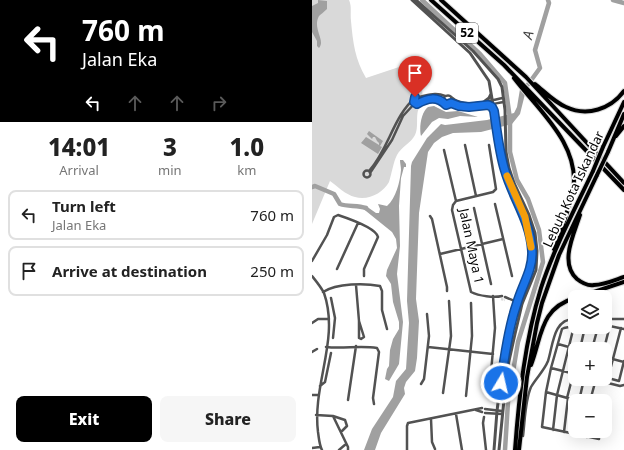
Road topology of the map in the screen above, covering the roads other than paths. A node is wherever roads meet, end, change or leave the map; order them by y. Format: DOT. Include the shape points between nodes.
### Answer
graph roads {
  1 [pos="412,0"];
  2 [pos="416,0"];
  3 [pos="431,0"];
  4 [pos="441,0"];
  5 [pos="504,65"];
  6 [pos="490,70"];
  7 [pos="485,75"];
  8 [pos="526,77"];
  9 [pos="491,91"];
  10 [pos="624,91"];
  11 [pos="445,96"];
  12 [pos="419,97"];
  13 [pos="451,97"];
  14 [pos="503,98"];
  15 [pos="414,99"];
  16 [pos="443,101"];
  17 [pos="420,102"];
  18 [pos="493,102"];
  19 [pos="504,102"];
  20 [pos="624,102"];
  21 [pos="415,103"];
  22 [pos="451,103"];
  23 [pos="485,103"];
  24 [pos="494,113"];
  25 [pos="624,114"];
  26 [pos="624,126"];
  27 [pos="612,142"];
  28 [pos="465,145"];
  29 [pos="489,145"];
  30 [pos="444,150"];
  31 [pos="610,166"];
  32 [pos="607,174"];
  33 [pos="624,178"];
  34 [pos="624,183"];
  35 [pos="624,190"];
  36 [pos="624,194"];
  37 [pos="476,196"];
  38 [pos="456,201"];
  39 [pos="584,203"];
  40 [pos="495,204"];
  41 [pos="474,208"];
  42 [pos="430,216"];
  43 [pos="358,223"];
  44 [pos="503,239"];
  45 [pos="482,244"];
  46 [pos="461,248"];
  47 [pos="440,254"];
  48 [pos="312,261"];
  49 [pos="337,269"];
  50 [pos="312,276"];
  51 [pos="364,276"];
  52 [pos="512,276"];
  53 [pos="624,277"];
  54 [pos="624,283"];
  55 [pos="491,284"];
  56 [pos="356,285"];
  57 [pos="542,287"];
  58 [pos="603,290"];
  59 [pos="447,291"];
  60 [pos="323,292"];
  61 [pos="493,296"];
  62 [pos="331,298"];
  63 [pos="449,301"];
  64 [pos="568,301"];
  65 [pos="471,303"];
  66 [pos="517,303"];
  67 [pos="522,304"];
  68 [pos="327,306"];
  69 [pos="333,306"];
  70 [pos="427,314"];
  71 [pos="329,319"];
  72 [pos="612,319"];
  73 [pos="624,319"];
  74 [pos="568,321"];
  75 [pos="360,322"];
  76 [pos="312,323"];
  77 [pos="612,325"];
  78 [pos="568,327"];
  79 [pos="623,328"];
  80 [pos="387,329"];
  81 [pos="330,331"];
  82 [pos="334,331"];
  83 [pos="333,338"];
  84 [pos="558,344"];
  85 [pos="356,346"];
  86 [pos="326,347"];
  87 [pos="428,347"];
  88 [pos="568,347"];
  89 [pos="317,349"];
  90 [pos="449,349"];
  91 [pos="568,351"];
  92 [pos="312,352"];
  93 [pos="471,352"];
  94 [pos="331,353"];
  95 [pos="493,354"];
  96 [pos="613,359"];
  97 [pos="324,362"];
  98 [pos="624,362"];
  99 [pos="329,363"];
  100 [pos="551,368"];
  101 [pos="563,371"];
  102 [pos="568,372"];
  103 [pos="526,378"];
  104 [pos="422,384"];
  105 [pos="612,384"];
  106 [pos="624,385"];
  107 [pos="320,386"];
  108 [pos="546,392"];
  109 [pos="443,393"];
  110 [pos="489,394"];
  111 [pos="312,395"];
  112 [pos="318,395"];
  113 [pos="556,395"];
  114 [pos="466,396"];
  115 [pos="568,398"];
  116 [pos="348,400"];
  117 [pos="374,404"];
  118 [pos="476,410"];
  119 [pos="497,412"];
  120 [pos="502,413"];
  121 [pos="456,414"];
  122 [pos="316,415"];
  123 [pos="333,416"];
  124 [pos="484,417"];
  125 [pos="431,419"];
  126 [pos="553,430"];
  127 [pos="341,432"];
  128 [pos="564,432"];
  129 [pos="568,432"];
  130 [pos="346,444"];
  131 [pos="312,448"];
  132 [pos="320,449"];
  133 [pos="435,449"];
  134 [pos="339,450"];
  135 [pos="348,450"];
  136 [pos="407,450"];
  137 [pos="462,450"];
  138 [pos="486,450"];
  139 [pos="494,450"];
  140 [pos="499,450"];
  141 [pos="515,450"];
  142 [pos="520,450"];
  1 -- 7 [label="street" via="470,53"];
  2 -- 6 [label="street" via="473,51"];
  3 -- 5 [label="highway, 52"];
  4 -- 8 [label="highway, 52"];
  5 -- 32 [label="highway, 52"];
  5 -- 57 [label="highway" via="560,135 569,153 573,170 572,197"];
  6 -- 7 [label="street"];
  6 -- 14 [label="street" via="502,87"];
  7 -- 9 [label="street"];
  8 -- 10 [label="highway" via="561,104 578,111 605,107"];
  8 -- 31 [label="highway, 52"];
  9 -- 18 [label="street"];
  9 -- 23 [label="street"];
  11 -- 12 [label="street" via="437,93"];
  11 -- 13 [label="street"];
  11 -- 16 [label="street"];
  12 -- 15 [label="street"];
  12 -- 17 [label="street"];
  13 -- 22 [label="street"];
  13 -- 23 [label="street" via="457,102"];
  14 -- 18 [label="street"];
  14 -- 19 [label="street"];
  15 -- 21 [label="street"];
  15 -- 21 [label="street" via="403,111 370,172 392,140 403,116"];
  16 -- 17 [label="street" via="432,99"];
  16 -- 22 [label="street" via="446,105"];
  17 -- 21 [label="street"];
  18 -- 19 [label="street"];
  18 -- 23 [label="street"];
  18 -- 24 [label="street"];
  19 -- 67 [label="street" via="509,168 530,215 537,251 536,270"];
  20 -- 57 [label="highway, Lebuh Kota Iskandar, bridge"];
  22 -- 23 [label="street" via="464,107"];
  23 -- 24 [label="street"];
  24 -- 66 [label="street" via="504,170 530,234 531,269"];
  25 -- 27 [label="highway, Lebuh Kota Iskandar"];
  26 -- 27 [label="highway"];
  27 -- 39 [label="highway, Lebuh Kota Iskandar, bridge"];
  28 -- 37 [label="street"];
  29 -- 37 [label="street" via="496,189"];
  30 -- 38 [label="street, Jalan Maya 1"];
  31 -- 33 [label="highway"];
  31 -- 34 [label="highway, 52"];
  32 -- 35 [label="highway, 52"];
  32 -- 36 [label="highway"];
  37 -- 38 [label="street"];
  38 -- 46 [label="street, Jalan Maya 1" via="452,210"];
  39 -- 53 [label="highway" via="570,249 570,270 579,281 592,286"];
  39 -- 103 [label="highway, Lebuh Kota Iskandar" via="559,255 542,303"];
  40 -- 44 [label="street"];
  41 -- 45 [label="street"];
  42 -- 47 [label="street"];
  43 -- 48 [label="street" via="335,215"];
  43 -- 49 [label="street"];
  43 -- 51 [label="street" via="375,231 378,236 364,269"];
  44 -- 45 [label="street"];
  44 -- 52 [label="street"];
  45 -- 46 [label="street"];
  45 -- 55 [label="street"];
  46 -- 47 [label="street"];
  46 -- 61 [label="street, Jalan Maya 1" via="471,292"];
  47 -- 59 [label="street"];
  50 -- 60 [label="street"];
  54 -- 58 [label="highway"];
  56 -- 60 [label="street"];
  56 -- 75 [label="street"];
  56 -- 80 [label="street" via="382,288 382,310"];
  57 -- 141 [label="highway, Lebuh Kota Iskandar" via="528,346"];
  60 -- 68 [label="street"];
  61 -- 66 [label="street, Jalan Maya 1"];
  61 -- 95 [label="street"];
  62 -- 69 [label="street"];
  63 -- 90 [label="street"];
  64 -- 103 [label="highway" via="547,317"];
  65 -- 93 [label="street"];
  66 -- 67 [label="street, Jalan Maya 1"];
  66 -- 119 [label="street" via="502,370"];
  67 -- 120 [label="street" via="507,370"];
  68 -- 69 [label="street"];
  68 -- 71 [label="street"];
  69 -- 82 [label="street"];
  70 -- 87 [label="street"];
  71 -- 76 [label="street" via="318,319"];
  71 -- 81 [label="street"];
  72 -- 73 [label="street"];
  74 -- 142 [label="street" via="558,327 548,361 531,388"];
  75 -- 75 [label="street" via="358,338 361,339 364,337"];
  77 -- 79 [label="street"];
  78 -- 84 [label="street" via="563,328"];
  79 -- 96 [label="street"];
  81 -- 82 [label="street"];
  81 -- 86 [label="street"];
  82 -- 83 [label="street"];
  84 -- 88 [label="street"];
  84 -- 100 [label="street"];
  85 -- 86 [label="street"];
  85 -- 116 [label="street"];
  85 -- 117 [label="street" via="378,350"];
  86 -- 97 [label="street"];
  87 -- 90 [label="street"];
  87 -- 104 [label="street"];
  89 -- 92 [label="street"];
  90 -- 93 [label="street"];
  90 -- 109 [label="street"];
  91 -- 101 [label="street"];
  93 -- 95 [label="street"];
  93 -- 114 [label="street"];
  94 -- 99 [label="street"];
  95 -- 110 [label="street"];
  96 -- 98 [label="street"];
  96 -- 98 [label="street" via="608,378 619,381"];
  97 -- 99 [label="street"];
  97 -- 107 [label="street"];
  99 -- 107 [label="street" via="325,382"];
  100 -- 101 [label="street"];
  100 -- 108 [label="street"];
  101 -- 102 [label="street"];
  101 -- 113 [label="street"];
  103 -- 142 [label="highway, Lebuh Kota Iskandar"];
  105 -- 106 [label="street"];
  107 -- 112 [label="street"];
  108 -- 113 [label="street"];
  108 -- 126 [label="street" via="542,427"];
  111 -- 112 [label="street"];
  112 -- 122 [label="street"];
  113 -- 115 [label="street"];
  113 -- 126 [label="street"];
  115 -- 128 [label="street"];
  118 -- 119 [label="street"];
  118 -- 119 [label="street" via="483,413"];
  118 -- 121 [label="street"];
  119 -- 120 [label="street"];
  119 -- 139 [label="street"];
  120 -- 140 [label="street"];
  121 -- 125 [label="street"];
  121 -- 137 [label="street"];
  122 -- 123 [label="street"];
  122 -- 132 [label="street"];
  123 -- 127 [label="street"];
  123 -- 127 [label="street" via="346,421 347,426"];
  124 -- 138 [label="street" via="482,423"];
  125 -- 133 [label="street" via="432,442"];
  125 -- 136 [label="street" via="408,423"];
  126 -- 128 [label="street"];
  127 -- 130 [label="street"];
  128 -- 129 [label="street"];
  130 -- 134 [label="street"];
  130 -- 135 [label="street"];
  131 -- 132 [label="street"];
}
